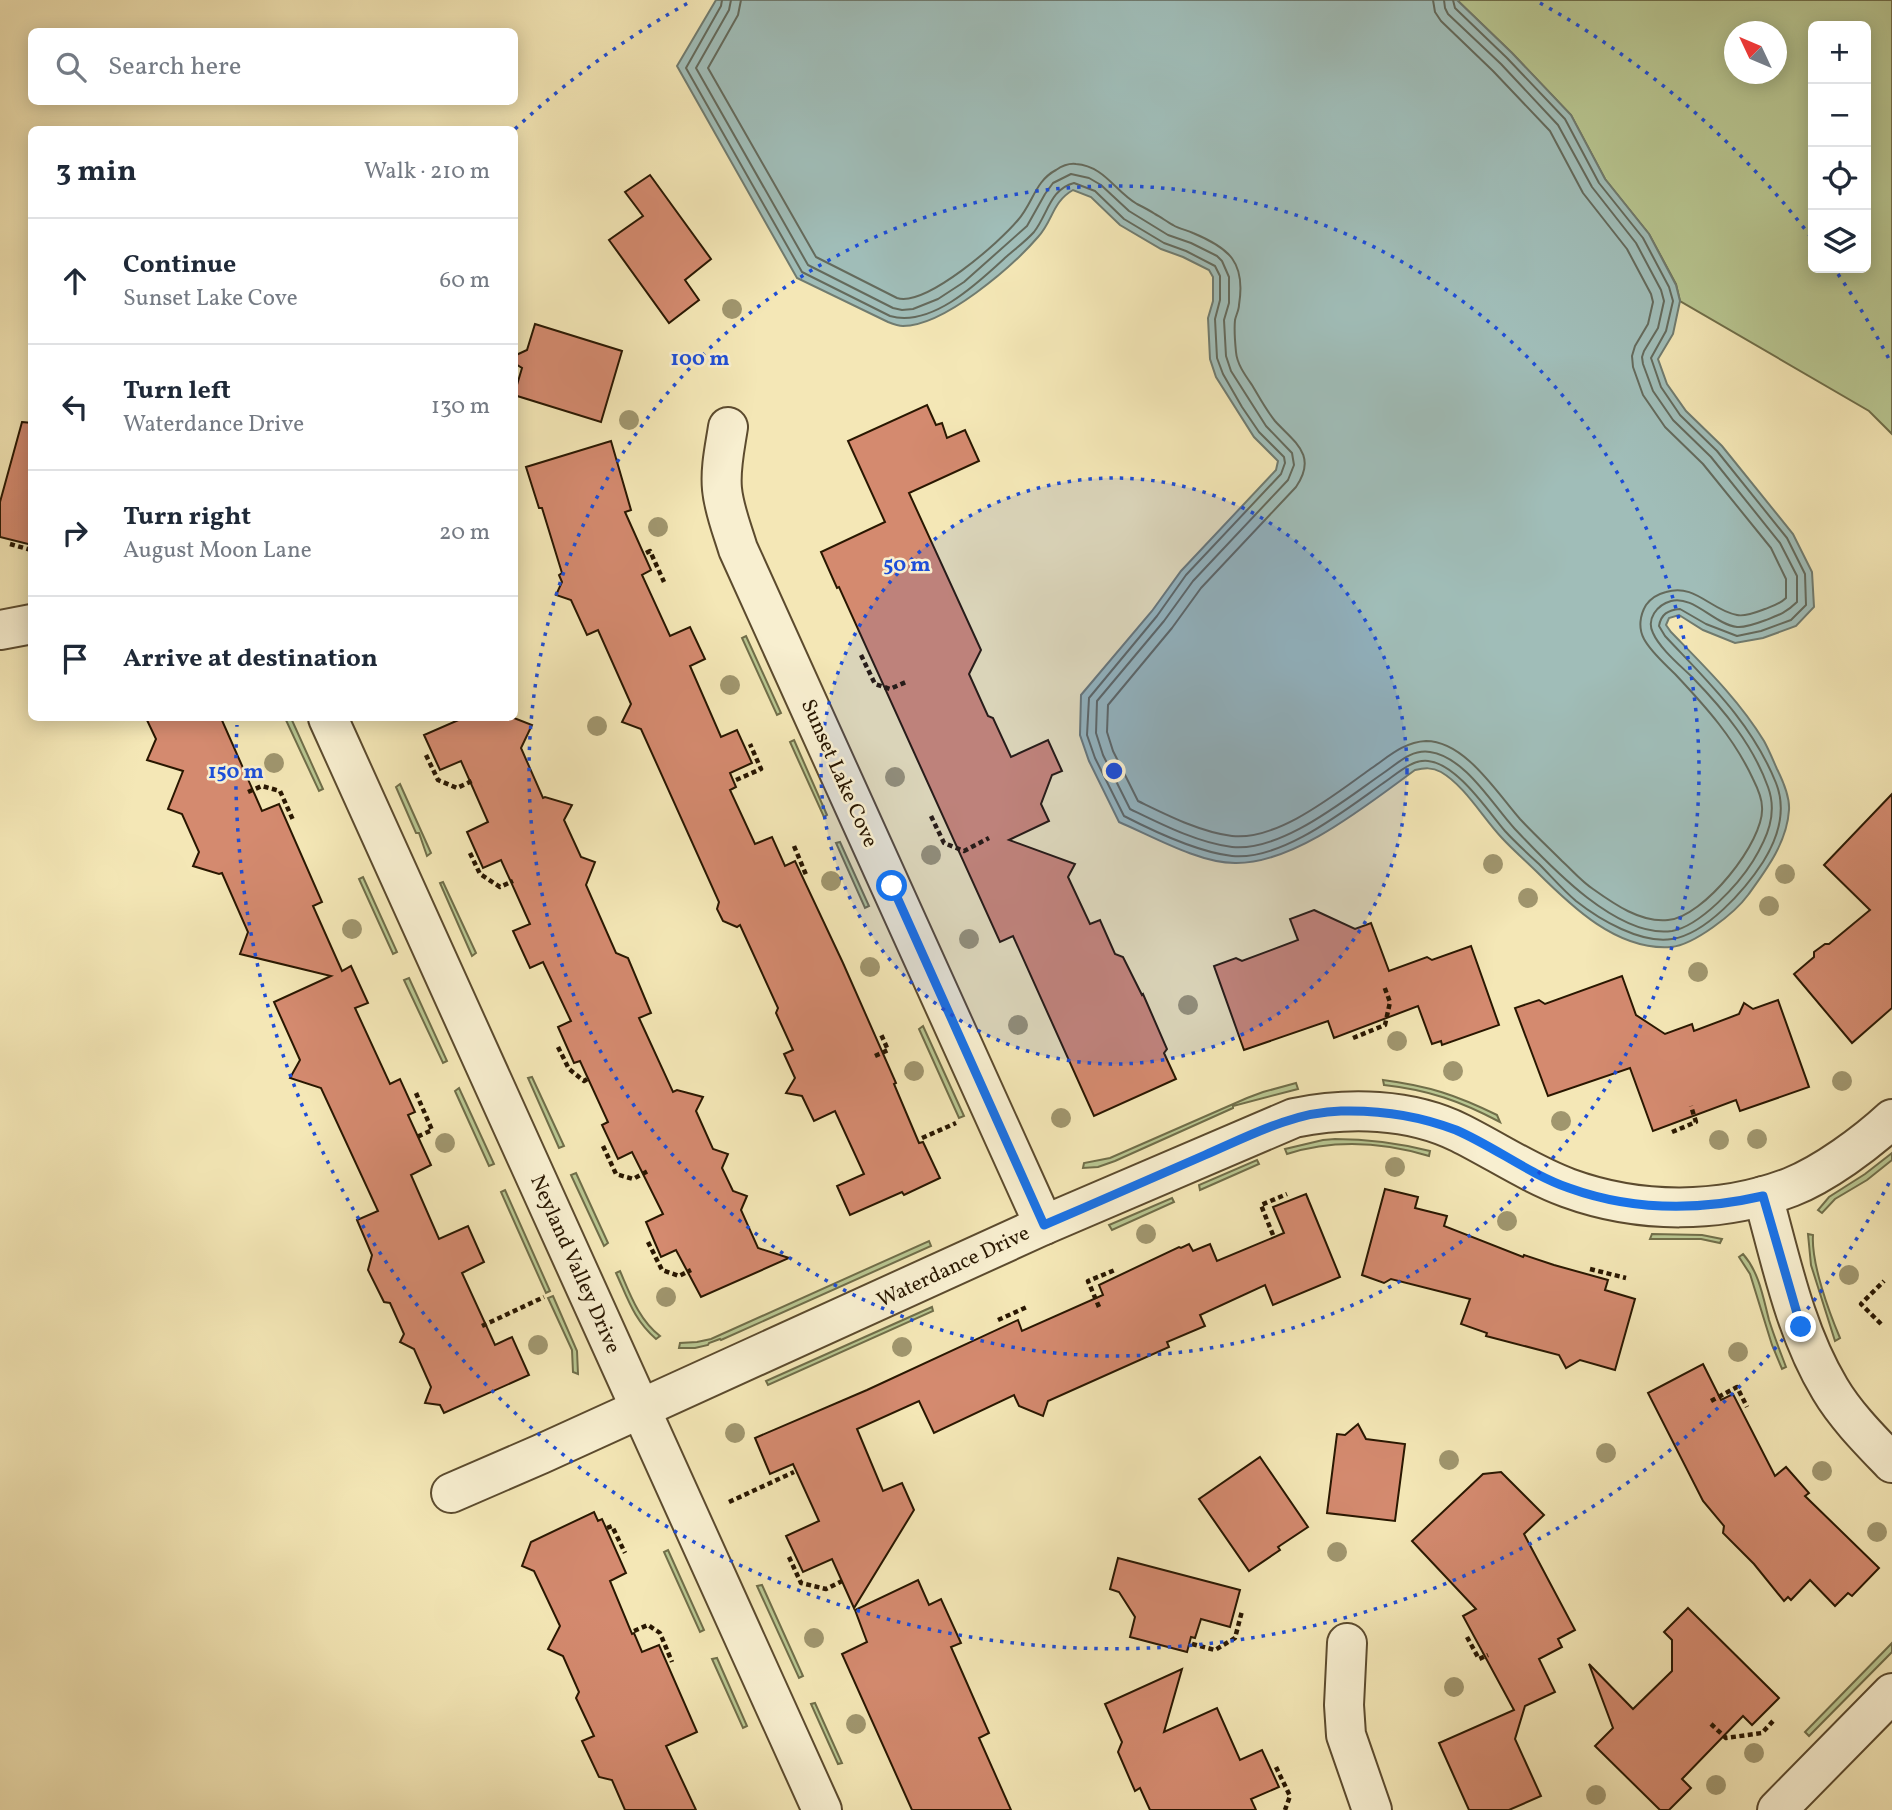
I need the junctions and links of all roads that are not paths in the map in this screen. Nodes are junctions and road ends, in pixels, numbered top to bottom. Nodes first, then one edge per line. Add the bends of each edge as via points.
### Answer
1 (728, 427) dead end
2 (28, 625) edge
3 (0, 630) edge
4 (329, 721) edge
5 (1892, 1119) edge
6 (1763, 1196) junction
7 (1044, 1225) junction
8 (641, 1408) junction
9 (1892, 1463) edge
10 (451, 1493) dead end
11 (1348, 1643) dead end
12 (1892, 1693) edge
13 (822, 1810) edge
14 (1372, 1810) edge
15 (1777, 1810) edge

1 - 7 street, Sunset Lake Cove via 722,488 738,549
2 - 3 street
4 - 8 street, Neyland Valley Drive
5 - 6 street, Waterdance Drive via 1822,1170
6 - 7 street, Waterdance Drive via 1690,1207 1626,1203 1568,1188 1434,1123 1370,1111 1340,1111 1294,1118
6 - 9 street via 1801,1327 1818,1368 1840,1404
7 - 8 street, Waterdance Drive
8 - 10 street, Waterdance Drive
8 - 13 street, Neyland Valley Drive
11 - 14 street via 1346,1735
12 - 15 street

